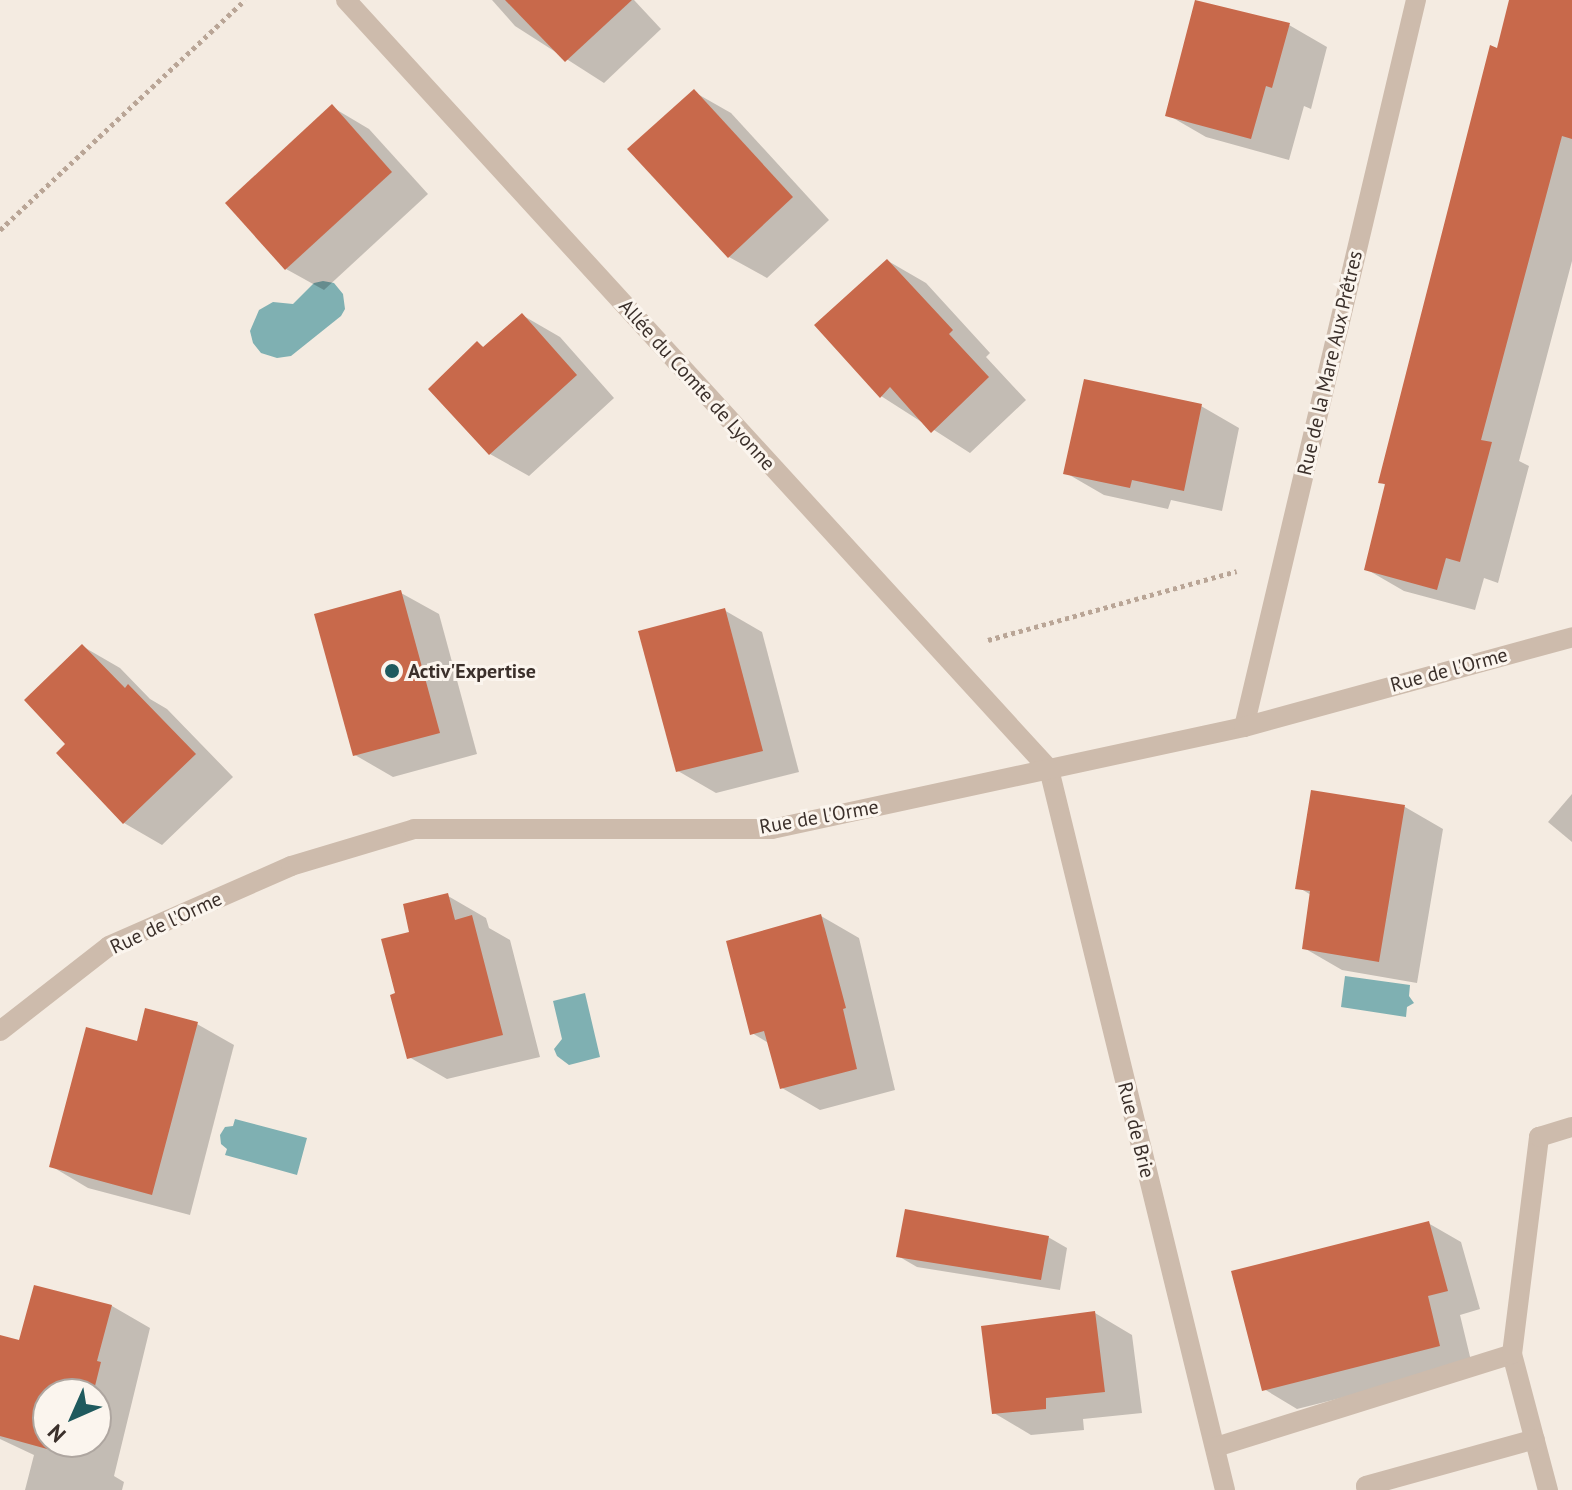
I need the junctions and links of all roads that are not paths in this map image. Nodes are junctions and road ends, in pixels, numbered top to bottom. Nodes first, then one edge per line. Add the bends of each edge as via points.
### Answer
1 (346, 0) edge
2 (1416, 0) edge
3 (1572, 637) edge
4 (1244, 727) junction
5 (1049, 769) junction
6 (0, 1031) edge
7 (1572, 1127) edge
8 (1512, 1354) junction
9 (1535, 1439) junction
10 (1216, 1447) junction
11 (1225, 1490) edge
12 (1367, 1490) edge
13 (1548, 1490) edge

1 - 5 street, Allée du Comte de Lyonne
2 - 4 street, Rue de la Mare Aux Prêtres
3 - 4 street, Rue de l'Orme
4 - 5 street, Rue de l'Orme
5 - 6 street, Rue de l'Orme via 772,829 414,829 291,866 109,946
5 - 10 street, Rue de Brie
7 - 8 street via 1539,1137
8 - 9 street
8 - 10 street
9 - 12 street via 1366,1486
9 - 13 street
10 - 11 street, Rue de Brie

